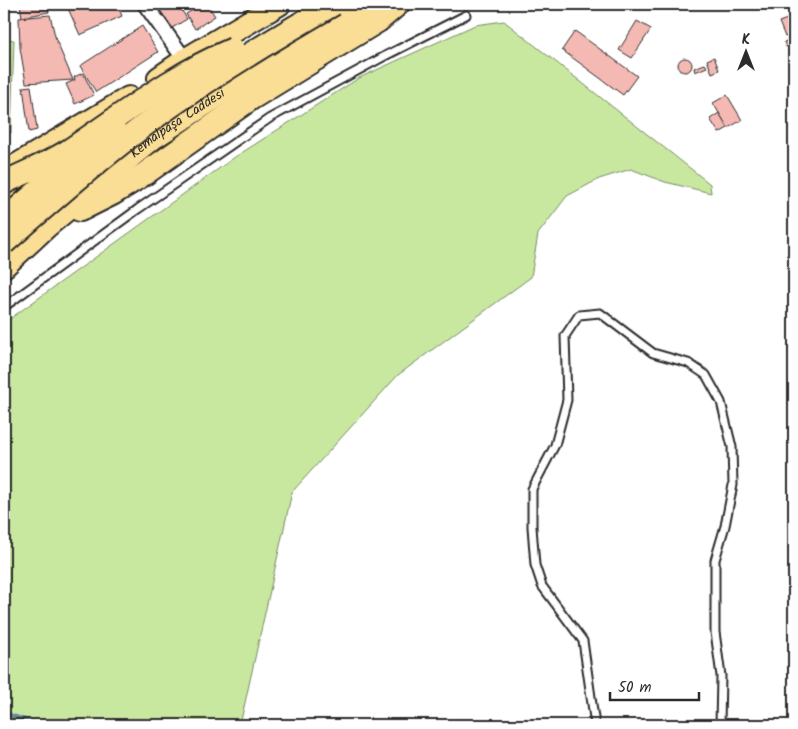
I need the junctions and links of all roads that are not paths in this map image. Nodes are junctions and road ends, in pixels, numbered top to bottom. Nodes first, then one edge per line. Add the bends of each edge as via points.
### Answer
1 (145, 4) edge
2 (279, 4) edge
3 (308, 4) edge
4 (334, 4) edge
5 (368, 4) edge
6 (398, 4) edge
7 (466, 15) dead end
8 (205, 48) junction
9 (233, 50) junction
10 (186, 60) junction
11 (228, 89) junction
12 (142, 90) junction
13 (4, 173) edge
14 (4, 183) edge
15 (4, 204) edge
16 (4, 220) edge
17 (48, 226) junction
18 (4, 243) edge
19 (4, 266) edge
20 (4, 307) edge
21 (595, 725) edge
22 (720, 725) edge

1 - 10 street
2 - 8 main road
3 - 9 main road
4 - 18 main road, bridge via 272,39 168,109 78,178
5 - 11 main road, Kemalpaşa Caddesi
6 - 17 main road via 378,20 252,98 177,153 114,193
7 - 20 lane via 270,118
8 - 10 main road
8 - 11 main road via 220,48 232,56 237,70
9 - 14 main road, bridge via 185,72 67,151
9 - 16 main road, bridge via 75,159
10 - 12 main road
11 - 17 main road, Kemalpaşa Caddesi via 153,138
12 - 13 main road
12 - 15 main road
17 - 19 main road, Kemalpaşa Caddesi
21 - 22 lane via 583,641 542,586 535,565 532,489 555,445 567,400 565,336 579,315 600,313 653,353 688,363 706,375 722,402 732,447 732,485 715,560

